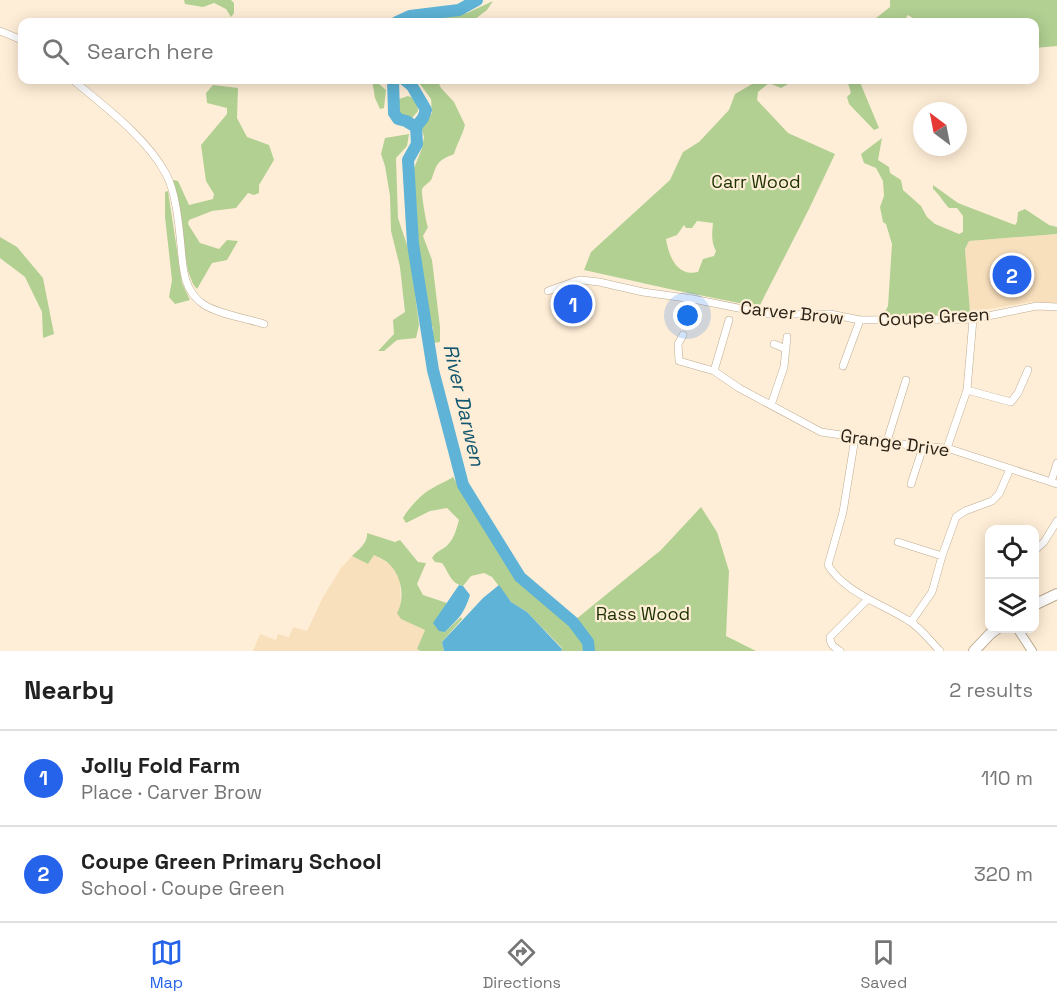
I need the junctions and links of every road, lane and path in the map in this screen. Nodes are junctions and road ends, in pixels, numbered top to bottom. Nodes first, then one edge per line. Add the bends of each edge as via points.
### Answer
1 (0, 31) edge
2 (18, 38) edge
3 (78, 84) edge
4 (548, 291) dead end
5 (1057, 307) edge
6 (973, 319) junction
7 (729, 320) dead end
8 (860, 320) junction
9 (264, 324) dead end
10 (683, 335) dead end
11 (787, 337) dead end
12 (774, 344) dead end
13 (786, 349) junction
14 (843, 366) dead end
15 (1028, 370) dead end
16 (714, 372) junction
17 (906, 380) dead end
18 (967, 390) junction
19 (771, 405) junction
20 (855, 438) junction
21 (887, 441) junction
22 (923, 447) junction
23 (947, 448) junction
24 (1057, 463) edge
25 (1010, 469) junction
26 (1054, 483) edge
27 (911, 484) dead end
28 (1057, 521) edge
29 (898, 542) dead end
30 (1039, 547) edge
31 (942, 556) junction
32 (1057, 594) edge
33 (868, 599) junction
34 (1039, 603) edge
35 (911, 622) junction
36 (993, 633) edge
37 (1020, 633) edge
38 (840, 651) edge
39 (940, 651) edge
40 (974, 651) edge
41 (1032, 651) edge

1 - 2 street
3 - 9 street via 137,136 167,176 177,217 183,276 193,296 210,308
4 - 8 street, Carver Brow via 582,280 768,314 830,314
5 - 6 street, Coupe Green via 1037,306
6 - 8 street, Coupe Green
6 - 18 street
7 - 16 street
8 - 14 street, Coupe Green
10 - 16 street, Grange Drive via 678,344 679,361
11 - 13 street
12 - 13 street
13 - 19 street
15 - 18 street via 1011,402
16 - 19 street, Grange Drive
17 - 21 street
18 - 23 street
19 - 20 street, Grange Drive via 821,432
20 - 21 street, Grange Drive
20 - 33 street via 843,512 828,565 834,575
21 - 22 street, Grange Drive
22 - 23 street, Grange Drive
22 - 27 street
23 - 25 street, Grange Drive
24 - 26 street
25 - 26 street, Grange Drive
25 - 31 street via 992,501 956,516
28 - 30 street
29 - 31 street
31 - 35 street via 932,592
32 - 34 main road
33 - 35 street
33 - 38 street via 830,637 833,647
35 - 39 street
36 - 40 main road
37 - 41 street

